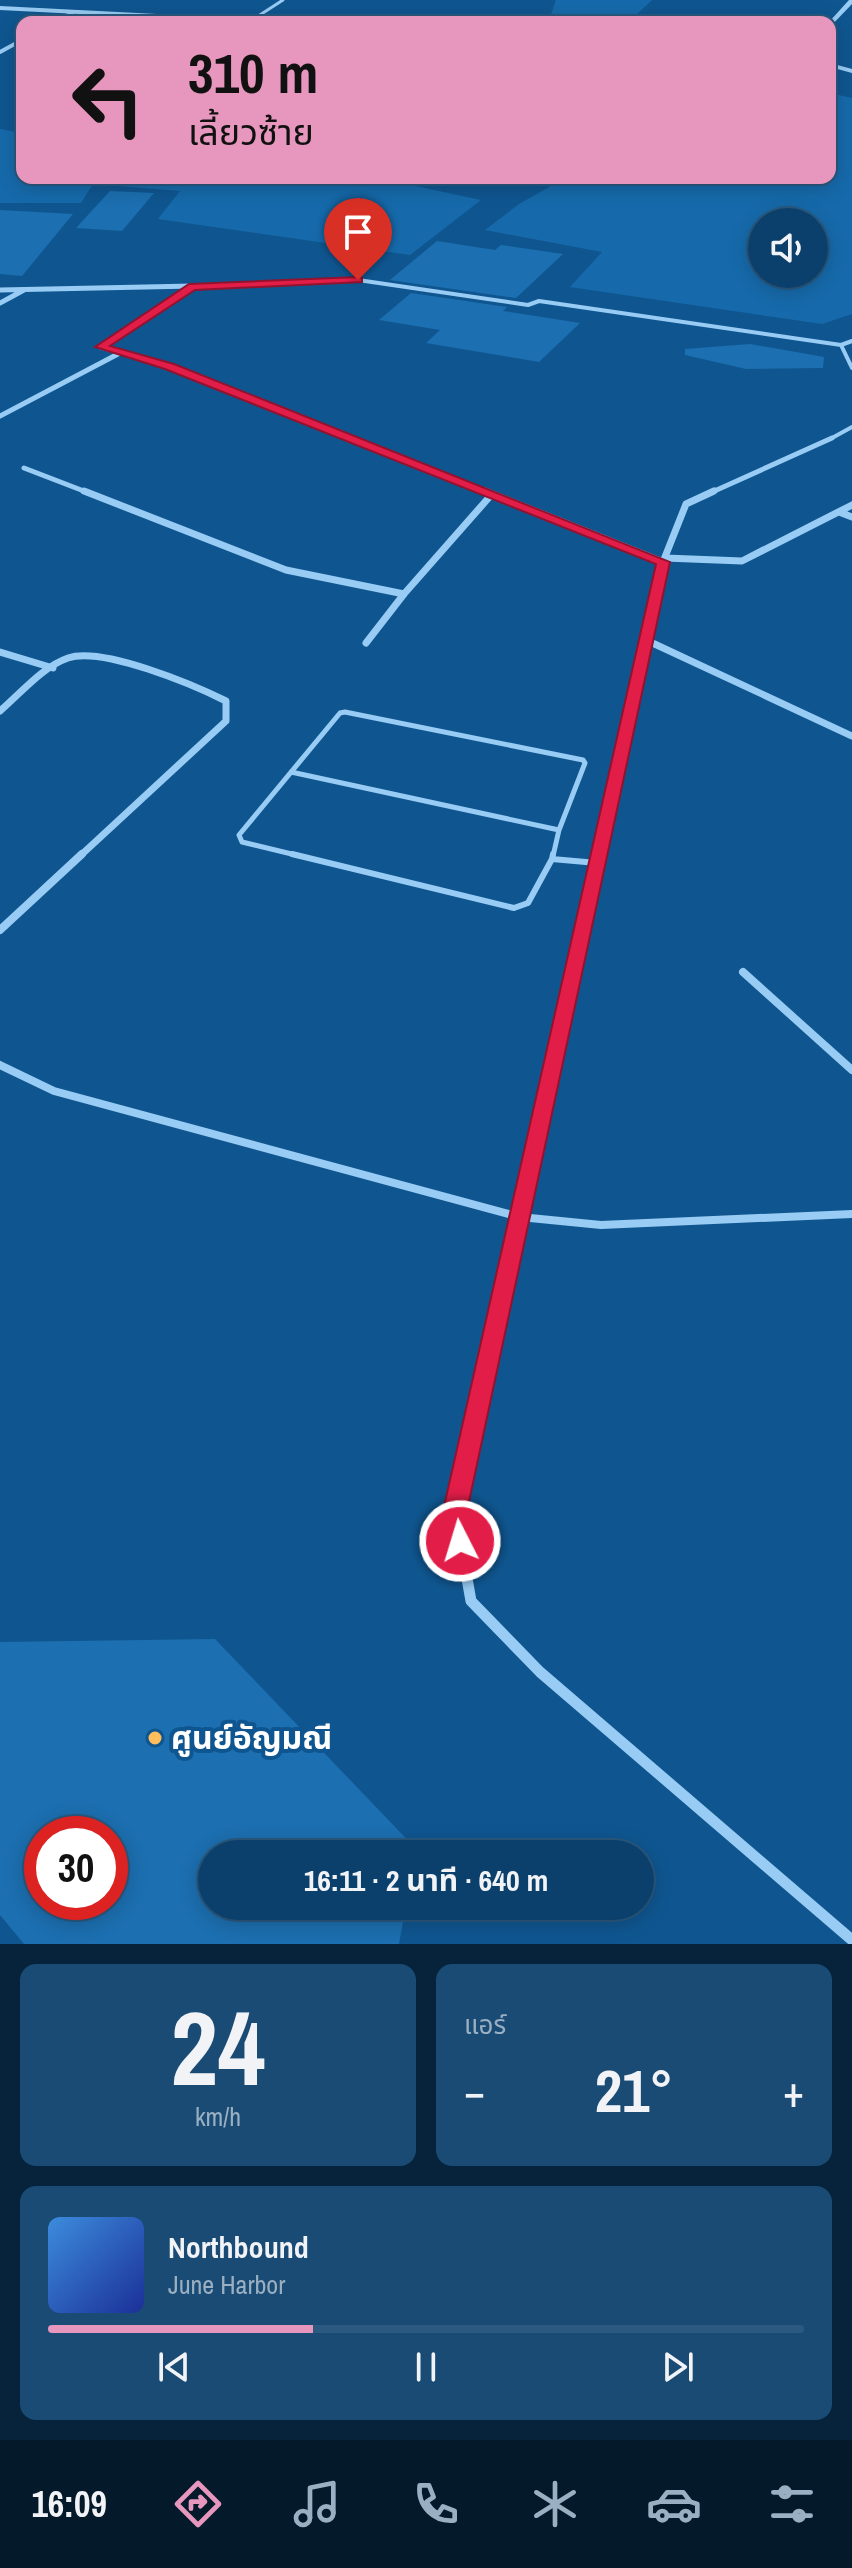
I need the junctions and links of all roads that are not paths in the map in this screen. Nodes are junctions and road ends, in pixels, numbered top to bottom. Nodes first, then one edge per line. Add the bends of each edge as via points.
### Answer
1 (283, 0) edge
2 (852, 0) edge
3 (0, 8) edge
4 (72, 13) junction
5 (66, 16) edge
6 (149, 16) edge
7 (258, 16) edge
8 (836, 18) edge
9 (193, 286) junction
10 (25, 289) junction
11 (0, 290) edge
12 (0, 303) edge
13 (852, 341) edge
14 (841, 345) junction
15 (118, 354) junction
16 (852, 368) edge
17 (0, 416) edge
18 (852, 427) edge
19 (832, 438) joint
20 (24, 468) dead end
21 (492, 494) junction
22 (852, 505) edge
23 (839, 512) junction
24 (852, 517) edge
25 (664, 560) junction
26 (404, 594) junction
27 (646, 640) junction
28 (366, 643) dead end
29 (0, 652) edge
30 (53, 668) junction
31 (0, 711) edge
32 (852, 736) edge
33 (291, 772) junction
34 (559, 830) junction
35 (552, 859) junction
36 (597, 863) junction
37 (0, 930) edge
38 (743, 972) dead end
39 (0, 1065) edge
40 (852, 1070) edge
41 (852, 1214) edge
42 (520, 1217) junction
43 (852, 1940) edge

1 - 7 lane
2 - 8 street
3 - 4 street
4 - 5 street
4 - 6 street
9 - 10 street
9 - 14 lane via 358,280
9 - 15 street via 101,347
10 - 11 street
10 - 12 street
13 - 14 lane
14 - 16 lane
15 - 17 street
15 - 21 street via 170,366
18 - 19 lane
19 - 25 street via 686,504
20 - 26 street via 286,570
21 - 25 street
21 - 26 street
22 - 23 street
23 - 24 street
23 - 25 street via 742,561
25 - 27 street
26 - 28 street
27 - 32 street
27 - 36 street
29 - 30 street
30 - 31 street
30 - 37 street via 71,656 95,655 201,687 226,701 226,721
33 - 34 lane
33 - 34 lane via 342,712 570,755 585,763
33 - 35 lane via 239,835 242,842 514,908 528,903
34 - 35 lane
35 - 36 lane
36 - 42 street
38 - 40 street
39 - 42 street via 54,1091
41 - 42 street via 601,1225
42 - 43 street via 455,1511 471,1601 540,1672

